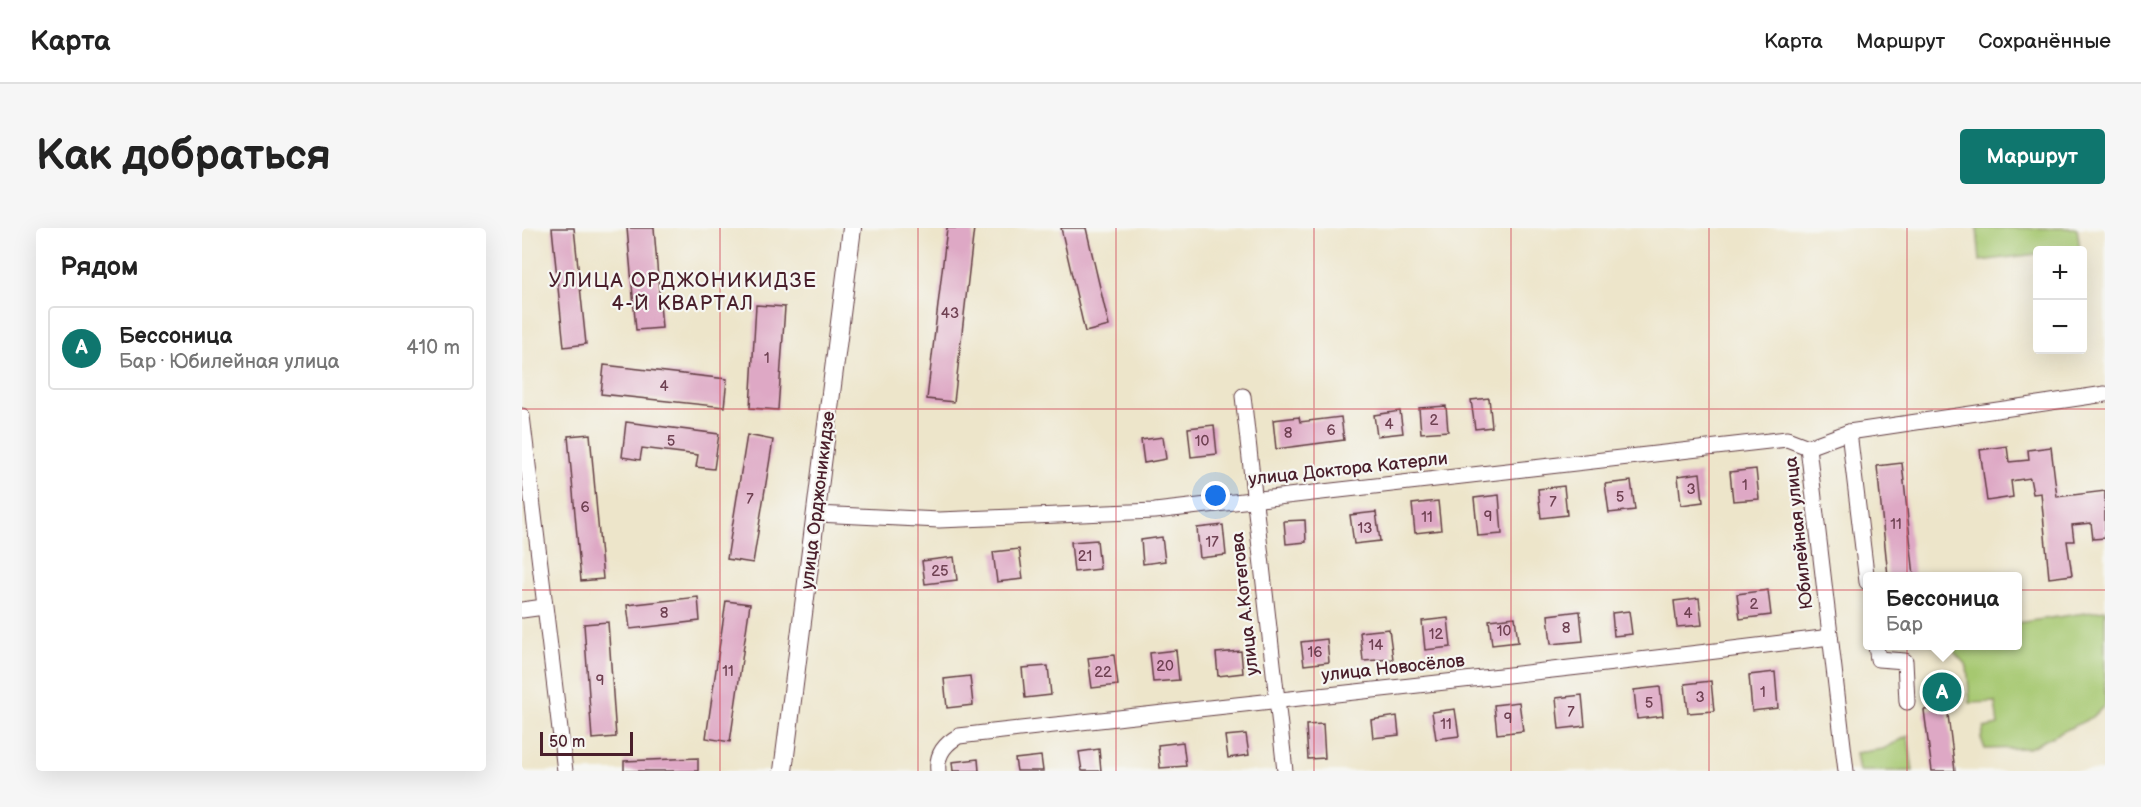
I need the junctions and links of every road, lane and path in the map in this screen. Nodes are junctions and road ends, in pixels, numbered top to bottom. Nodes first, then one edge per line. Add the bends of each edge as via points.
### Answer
1 (852, 228) edge
2 (2105, 394) edge
3 (1243, 396) dead end
4 (522, 416) edge
5 (1849, 432) junction
6 (1808, 447) junction
7 (1253, 499) junction
8 (817, 514) junction
9 (1866, 572) edge
10 (544, 608) junction
11 (522, 610) edge
12 (1830, 637) junction
13 (1877, 650) edge
14 (1275, 699) junction
15 (1907, 702) dead end
16 (565, 771) edge
17 (783, 771) edge
18 (938, 771) edge
19 (1285, 771) edge
20 (1846, 771) edge

1 - 8 main road, улица Орджоникидзе
2 - 5 street, Юбилейная улица
3 - 7 street, улица А.Котегова
4 - 10 street
5 - 6 street, Юбилейная улица
5 - 9 street
6 - 7 street, улица Доктора Катерли via 1787,439
6 - 12 street, Юбилейная улица
7 - 8 street, улица Доктора Катерли via 1155,511 939,520
7 - 14 street, улица А.Котегова
8 - 17 main road, улица Орджоникидзе
10 - 11 street
10 - 16 street
12 - 14 street, улица Новосёлов via 1576,669
12 - 20 street, Юбилейная улица
13 - 15 street via 1878,659 1905,661
14 - 18 street, улица Новосёлов via 959,736 947,743
14 - 19 street, улица А.Котегова

